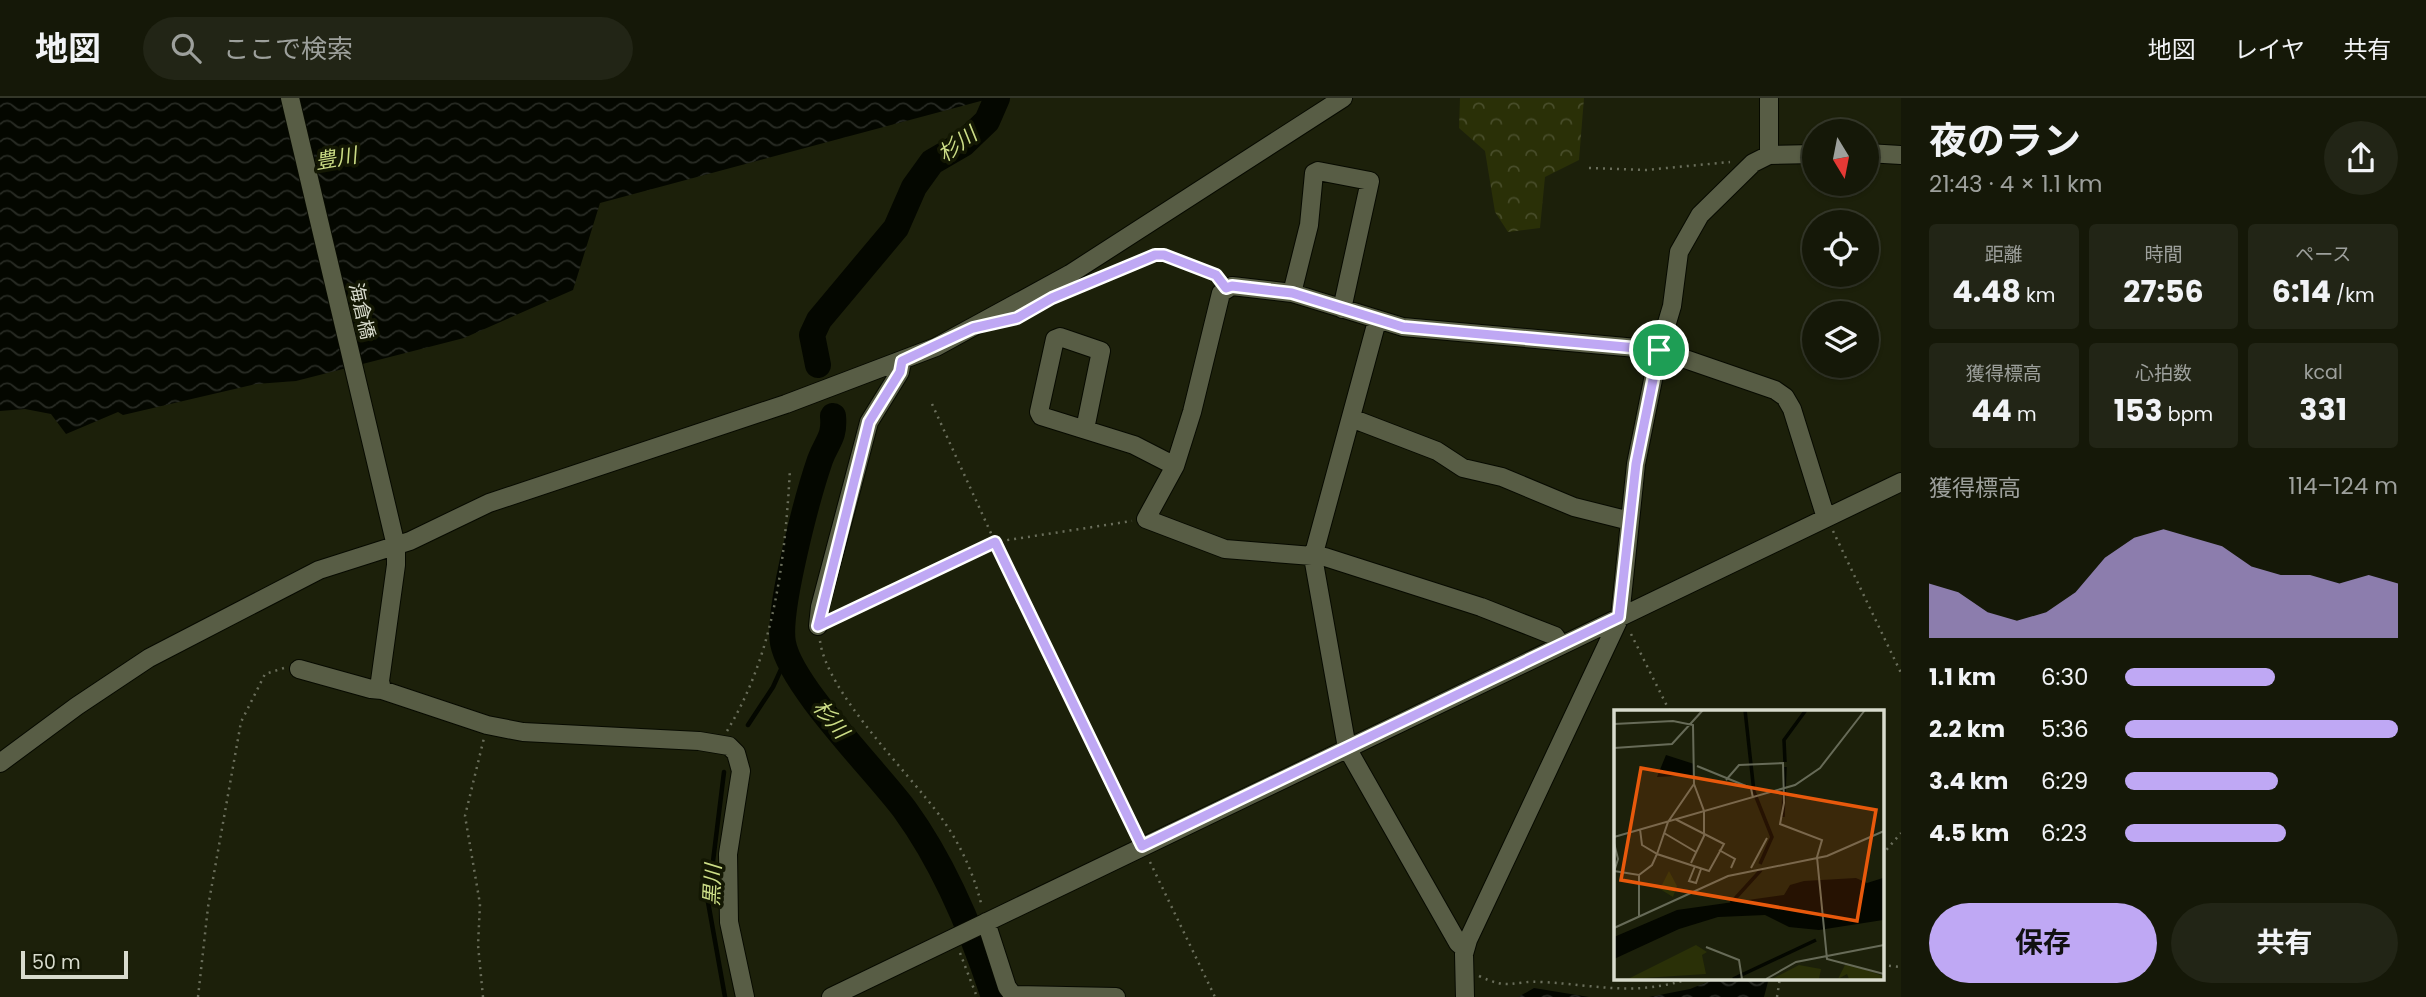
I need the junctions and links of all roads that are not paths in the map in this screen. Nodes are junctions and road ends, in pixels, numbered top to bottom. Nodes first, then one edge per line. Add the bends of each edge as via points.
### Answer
1 (290, 98) edge
2 (1343, 98) edge
3 (1769, 98) edge
4 (1880, 154) edge
5 (1802, 155) edge
6 (1901, 155) edge
7 (1761, 159) junction
8 (1292, 293) junction
9 (1342, 309) junction
10 (1377, 321) junction
11 (1659, 350) junction
12 (902, 361) junction
13 (1351, 418) junction
14 (1085, 429) junction
15 (1175, 466) junction
16 (1901, 482) edge
17 (1826, 518) junction
18 (1630, 521) junction
19 (394, 540) junction
20 (1313, 557) junction
21 (1619, 617) junction
22 (818, 626) road end
23 (1561, 645) junction
24 (299, 669) road end
25 (382, 690) junction
26 (1346, 748) junction
27 (0, 763) edge
28 (983, 923) junction
29 (1464, 948) junction
30 (745, 997) edge
31 (831, 997) edge
32 (1116, 997) edge
33 (1465, 997) edge

1 - 19 street, 海倉橋
2 - 12 street via 1070,274
3 - 7 street
4 - 6 street
5 - 7 street
7 - 11 street via 1700,215 1685,237
8 - 9 street
8 - 9 street via 1309,225 1314,173 1370,181
8 - 15 street via 1232,286 1221,293
9 - 10 street
10 - 11 street
10 - 13 street
11 - 17 street via 1785,397
11 - 18 street via 1636,464
12 - 19 street
12 - 22 street via 869,422
13 - 18 street via 1437,451 1463,468 1502,477 1574,507
13 - 20 street
14 - 14 street via 1039,412 1055,339 1060,337 1101,351
14 - 15 street via 1134,445
15 - 20 street via 1146,519 1225,549
16 - 17 street
17 - 21 street
18 - 21 street
19 - 25 street, 海倉橋 via 396,565
19 - 27 street via 319,570 149,658
20 - 23 street via 1481,607 1555,636
20 - 26 street
21 - 23 street
21 - 29 street
23 - 26 street
24 - 25 street
25 - 30 street via 487,725 523,732 720,743 736,753 741,771 732,817 727,894 730,932
26 - 28 street
26 - 29 street
28 - 31 street
28 - 32 street via 1013,995
29 - 33 street

